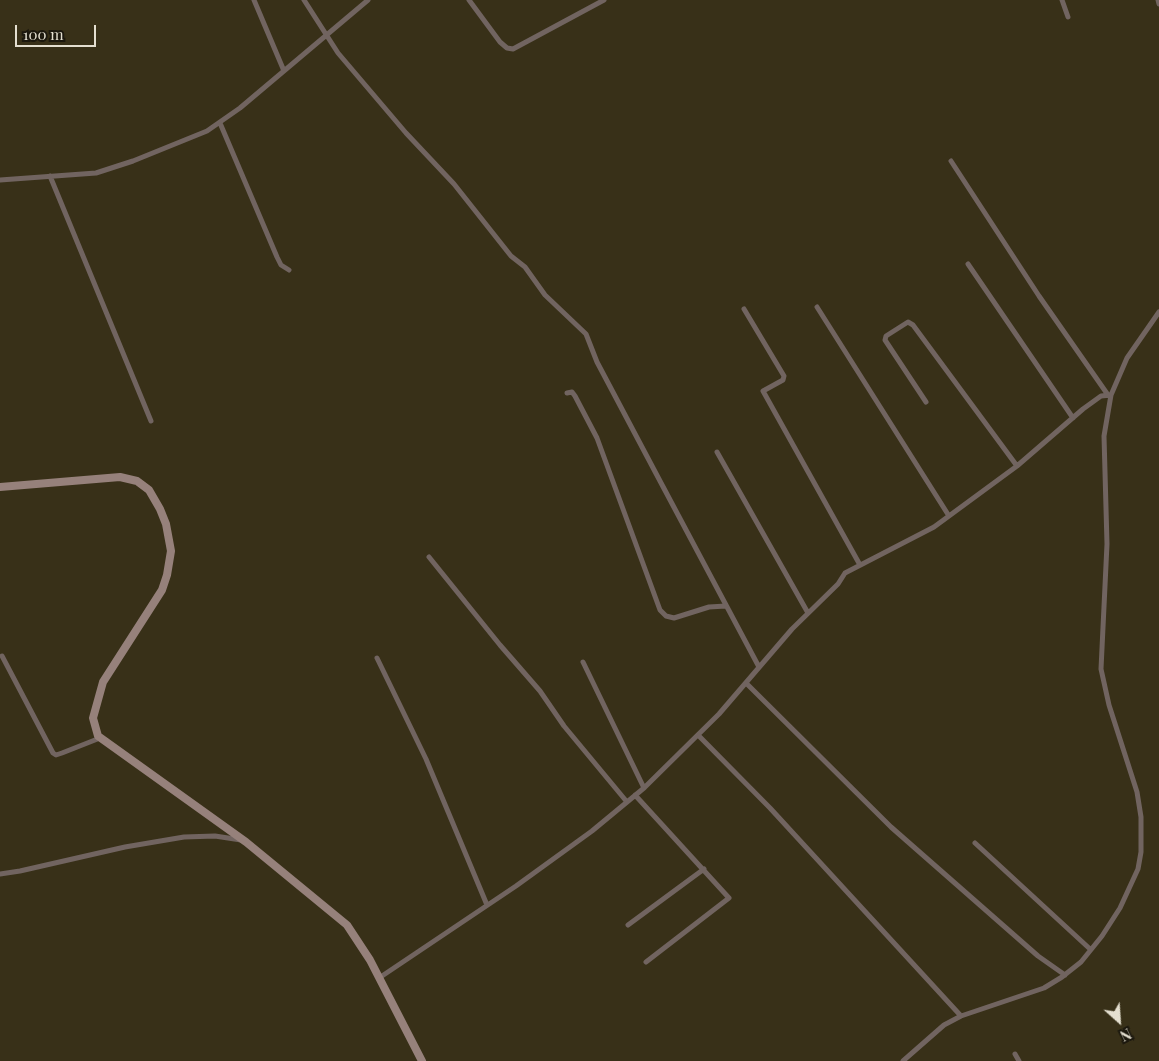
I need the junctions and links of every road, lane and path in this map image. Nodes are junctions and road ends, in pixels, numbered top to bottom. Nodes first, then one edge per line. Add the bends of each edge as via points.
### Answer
1 (254, 0) edge
2 (304, 0) edge
3 (368, 0) edge
4 (469, 0) edge
5 (604, 0) edge
6 (1062, 0) edge
7 (1158, 0) edge
8 (1159, 4) edge
9 (1068, 17) dead end
10 (328, 34) junction
11 (284, 71) junction
12 (220, 123) junction
13 (950, 161) dead end
14 (50, 176) junction
15 (0, 180) edge
16 (968, 264) dead end
17 (288, 270) dead end
18 (817, 307) dead end
19 (744, 309) dead end
20 (1159, 312) edge
21 (567, 393) dead end
22 (1110, 395) junction
23 (926, 402) dead end
24 (1073, 418) junction
25 (150, 421) dead end
26 (717, 452) dead end
27 (1017, 466) junction
28 (0, 487) edge
29 (949, 516) junction
30 (429, 557) dead end
31 (860, 565) junction
32 (726, 606) junction
33 (808, 613) junction
34 (2, 656) dead end
35 (377, 658) dead end
36 (583, 662) dead end
37 (759, 667) junction
38 (746, 683) junction
39 (698, 735) junction
40 (100, 738) junction
41 (644, 788) junction
42 (635, 795) junction
43 (627, 802) junction
44 (246, 842) junction
45 (975, 843) dead end
46 (704, 869) junction
47 (0, 874) edge
48 (487, 905) junction
49 (628, 925) dead end
50 (1090, 949) junction
51 (646, 962) dead end
52 (1065, 975) junction
53 (379, 978) junction
54 (961, 1016) junction
55 (1015, 1054) dead end
56 (422, 1061) edge
57 (903, 1061) edge
58 (1019, 1061) edge

1 - 11 street
2 - 10 street
3 - 10 street
4 - 5 street via 500,42 514,49
6 - 9 street
7 - 8 street
10 - 11 street
10 - 32 street via 338,53 454,184 510,256 525,267 545,295 586,334
11 - 12 street
12 - 14 street via 208,131 96,173
12 - 17 street via 277,257
13 - 22 street
14 - 15 street
14 - 25 street
16 - 24 street
18 - 29 street
19 - 31 street via 784,376 783,380 763,391
20 - 22 street via 1127,358
21 - 32 street via 572,392 575,396 597,438 660,610 674,618 709,606
22 - 24 street via 1097,398
22 - 50 street via 1104,436 1107,544 1101,669 1108,706 1137,792 1141,852 1138,868 1120,908
23 - 27 street via 885,340 886,336 908,322 912,323
24 - 27 street
26 - 33 street
27 - 29 street
28 - 40 street via 130,478 148,490 166,524 171,551 167,575 162,590 100,688 92,718
29 - 31 street via 934,528
30 - 43 street
31 - 33 street via 845,573
32 - 37 street
33 - 37 street
34 - 40 street via 53,753 56,755
35 - 48 street via 426,759
36 - 41 street
37 - 38 street
38 - 39 street
38 - 52 street via 890,827 1038,956
39 - 41 street
39 - 54 street via 770,808
40 - 44 street
41 - 42 street
42 - 43 street
42 - 46 street
43 - 48 street via 592,831
44 - 47 street via 215,836 189,836
44 - 53 street via 347,925
45 - 50 street
46 - 49 street
46 - 51 street via 729,898
48 - 53 street
50 - 52 street via 1081,962
52 - 54 street via 1044,988
53 - 56 street
54 - 57 street via 944,1025
55 - 58 street

